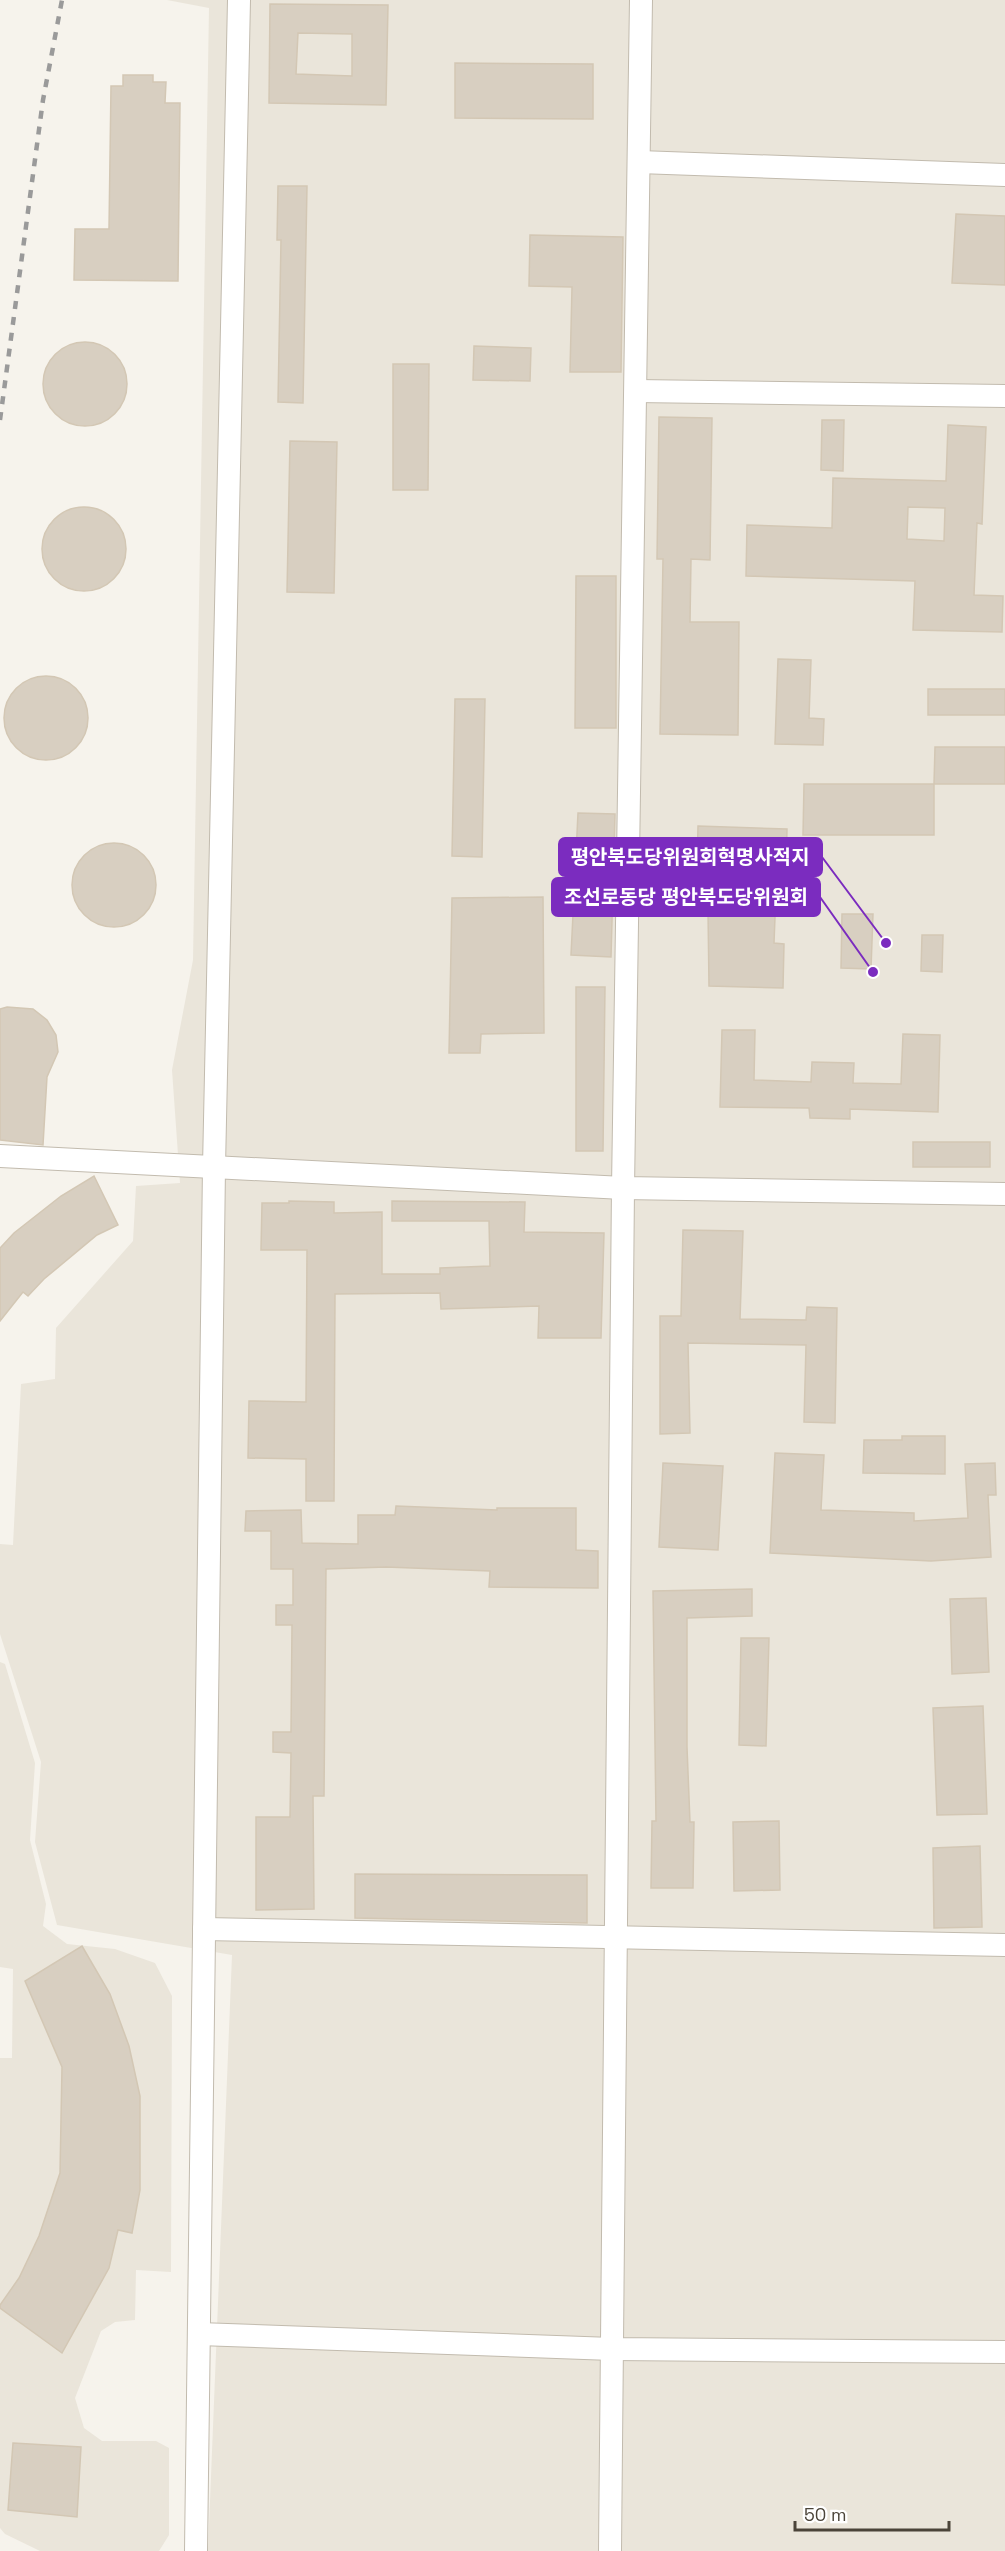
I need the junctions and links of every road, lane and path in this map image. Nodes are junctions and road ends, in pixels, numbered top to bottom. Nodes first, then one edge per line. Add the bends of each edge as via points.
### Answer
1 (239, 0) edge
2 (641, 0) edge
3 (639, 162) junction
4 (1005, 175) edge
5 (636, 391) junction
6 (1005, 396) edge
7 (0, 1156) edge
8 (214, 1167) junction
9 (623, 1188) junction
10 (1005, 1194) edge
11 (204, 1929) junction
12 (617, 1938) junction
13 (1005, 1945) edge
14 (199, 2334) junction
15 (612, 2349) junction
16 (1005, 2352) edge
17 (196, 2551) edge
18 (610, 2551) edge

1 - 8 street
2 - 3 street
3 - 4 street
3 - 5 street
5 - 6 street
5 - 9 street
7 - 8 street
8 - 9 street
8 - 11 street
9 - 10 street
9 - 12 street
11 - 12 street
11 - 14 street
12 - 13 street
12 - 15 street
14 - 15 street
14 - 17 street
15 - 16 street
15 - 18 street

